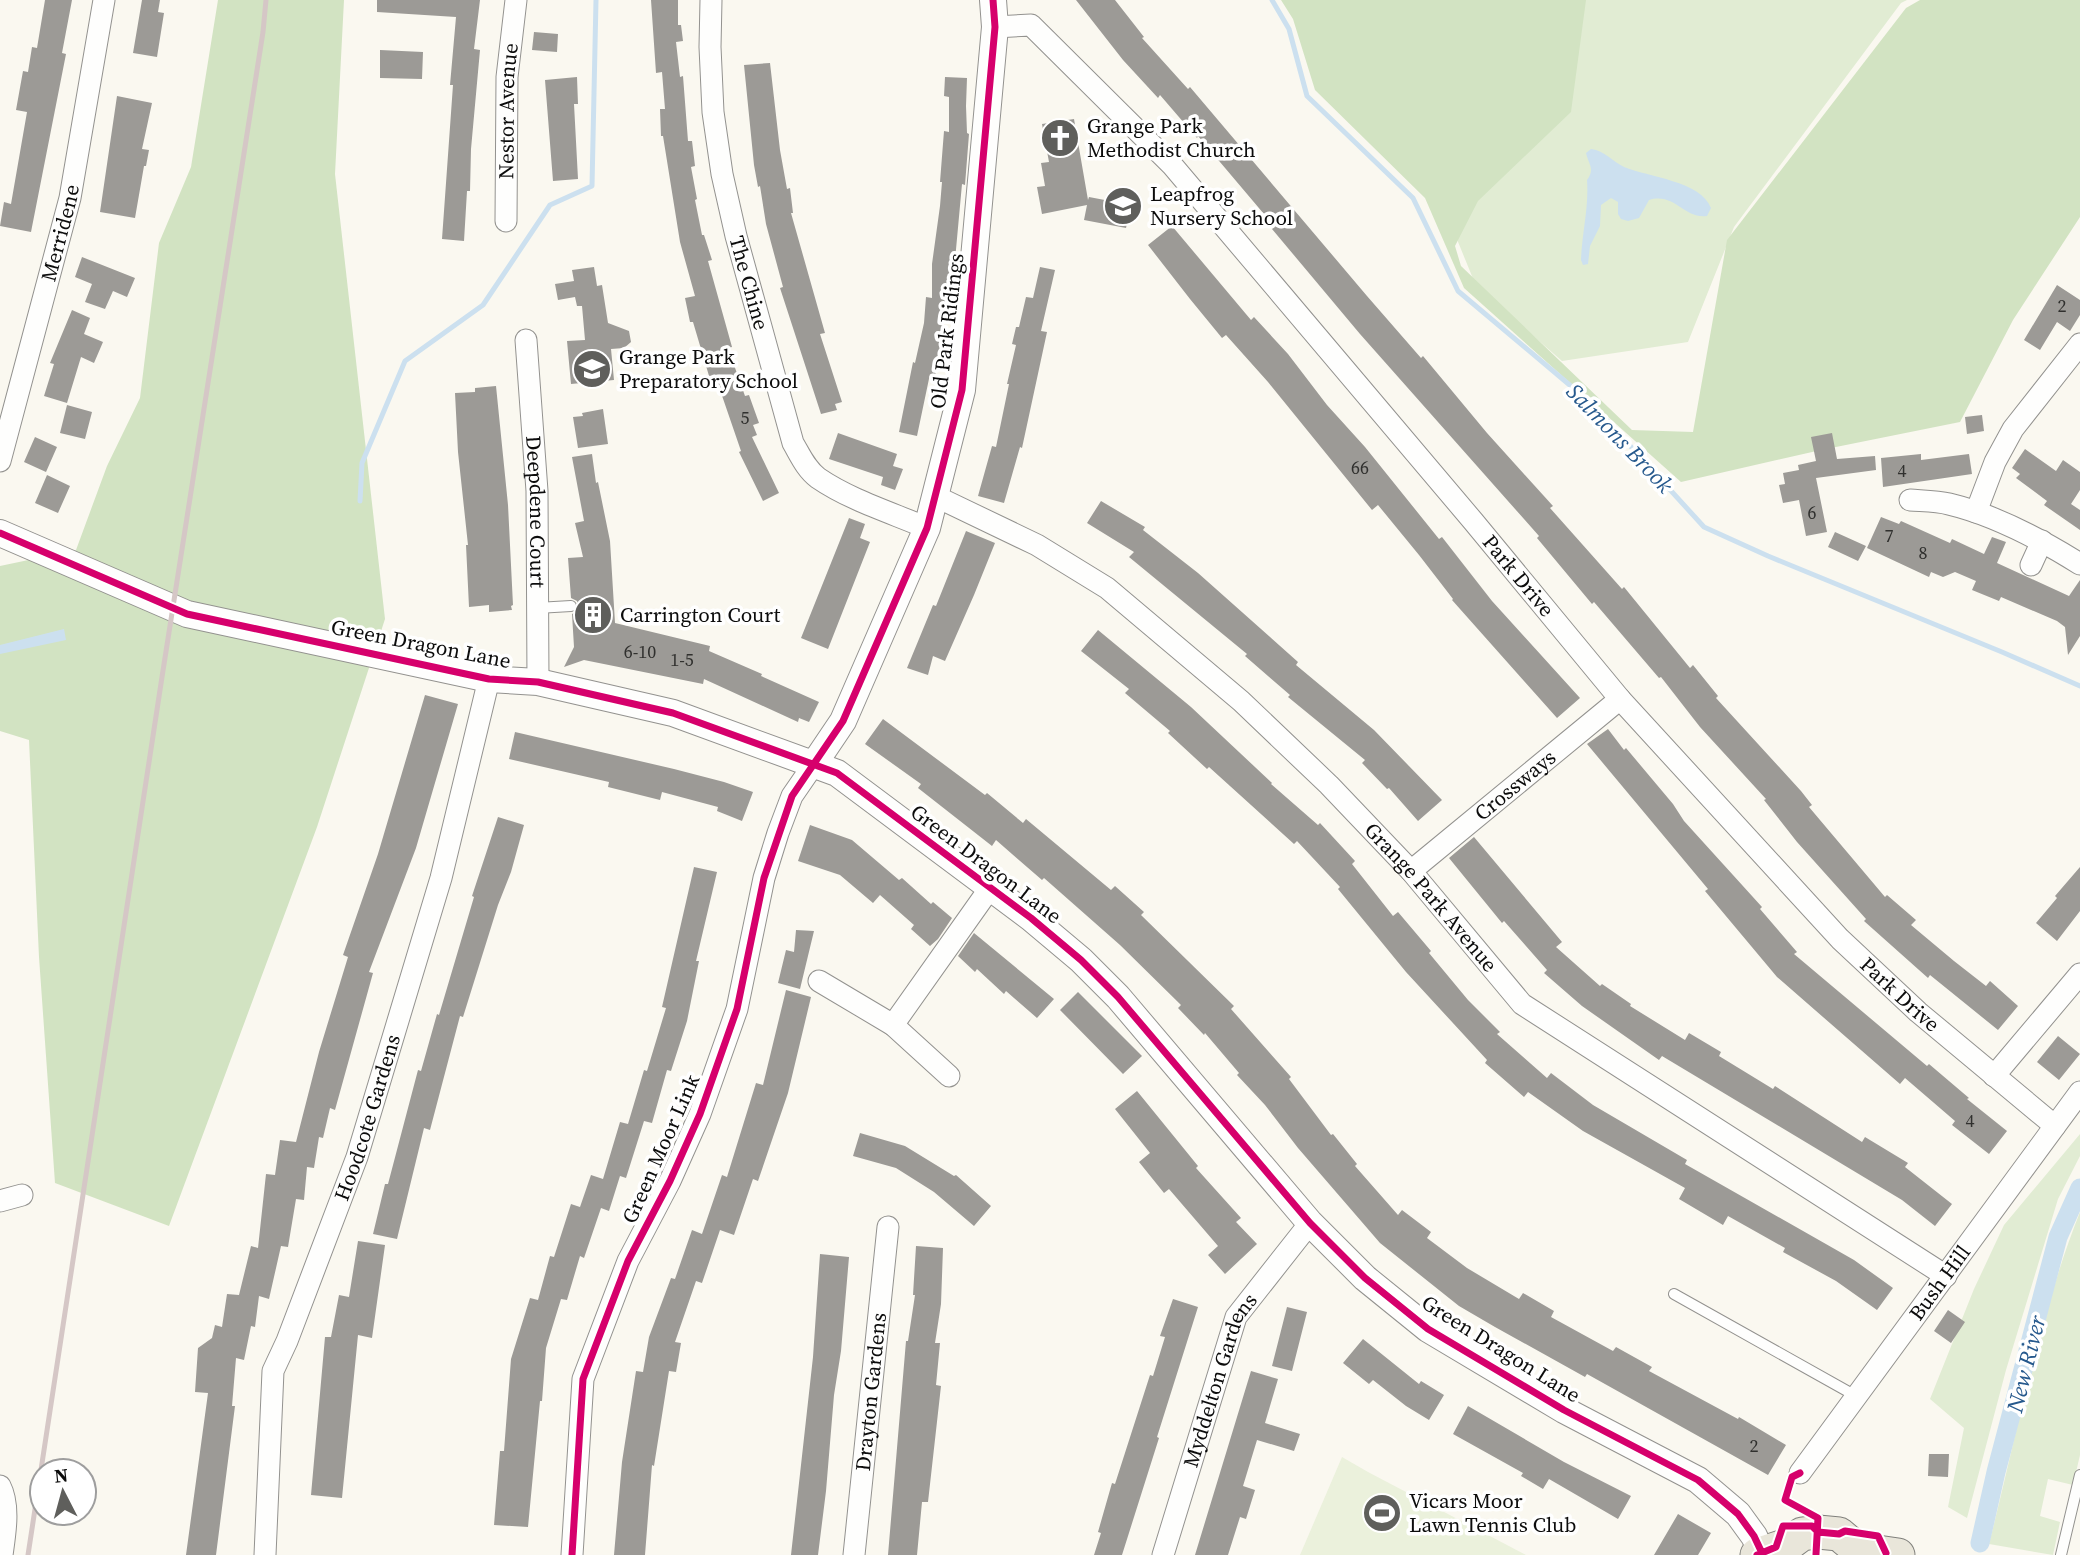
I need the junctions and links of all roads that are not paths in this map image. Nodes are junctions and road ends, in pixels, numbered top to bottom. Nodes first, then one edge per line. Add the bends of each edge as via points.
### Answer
1 (104, 0) edge
2 (516, 0) edge
3 (711, 0) edge
4 (994, 12) edge
5 (506, 220) dead end
6 (526, 340) dead end
7 (2080, 344) edge
8 (0, 460) edge
9 (935, 496) junction
10 (1910, 500) dead end
11 (1976, 512) junction
12 (927, 528) junction
13 (0, 533) edge
14 (2042, 541) junction
15 (2080, 564) edge
16 (2031, 565) dead end
17 (571, 606) dead end
18 (537, 608) junction
19 (489, 679) junction
20 (538, 682) junction
21 (1620, 699) junction
22 (814, 764) junction
23 (1410, 871) junction
24 (990, 888) junction
25 (2080, 974) edge
26 (819, 981) dead end
27 (893, 1025) junction
28 (949, 1076) dead end
29 (1994, 1076) junction
30 (2080, 1092) edge
31 (2055, 1126) junction
32 (22, 1195) dead end
33 (0, 1201) edge
34 (1310, 1223) junction
35 (888, 1227) dead end
36 (1946, 1276) junction
37 (1674, 1294) dead end
38 (1856, 1396) junction
39 (1800, 1473) dead end
40 (2080, 1475) edge
41 (0, 1486) edge
42 (1769, 1551) edge
43 (1869, 1553) edge
44 (2, 1555) edge
45 (265, 1555) edge
46 (572, 1555) edge
47 (854, 1555) edge
48 (1163, 1555) edge
49 (1823, 1555) edge
50 (2061, 1555) edge

1 - 8 street, Merridene via 70,198
2 - 5 street, Nestor Avenue via 507,77
3 - 12 street, The Chine via 713,112 722,174 793,443 817,477
4 - 9 street, Old Park Ridings via 962,390
4 - 21 street, Park Drive via 1031,25 1172,165
6 - 18 street, Deepdene Court via 537,491
7 - 11 street via 2013,429
9 - 12 street, Old Park Ridings
9 - 23 street, Grange Park Avenue via 1037,545 1107,588 1241,701
10 - 11 street
11 - 14 street
12 - 22 street, Old Park Ridings via 843,721
13 - 19 street, Green Dragon Lane via 187,614
14 - 15 street
14 - 16 street
17 - 18 lane
18 - 20 street, Deepdene Court
19 - 20 street, Green Dragon Lane
19 - 45 street, Hoodcote Gardens via 441,878 357,1157 273,1371
20 - 22 street, Green Dragon Lane via 673,713
21 - 23 street, Crossways
21 - 29 street, Park Drive via 1840,939
22 - 24 street, Green Dragon Lane via 837,773
22 - 46 street, Green Moor Link via 792,796 778,833 737,1009 700,1114 628,1261 583,1379
23 - 36 street, Grange Park Avenue via 1522,1004
24 - 27 street
24 - 34 street, Green Dragon Lane via 1081,960 1118,997
25 - 29 street
26 - 27 street
27 - 28 street
29 - 31 street, Park Drive
30 - 31 street, Bush Hill
31 - 36 street, Bush Hill
32 - 33 street
34 - 42 street, Green Dragon Lane via 1365,1279 1428,1328 1564,1410 1698,1480 1738,1514
34 - 48 street, Myddelton Gardens via 1236,1317
35 - 47 street, Drayton Gardens
36 - 38 street, Bush Hill
37 - 38 lane
38 - 39 street, Bush Hill
40 - 50 lane
41 - 44 street via 5,1525
42 - 43 main road via 1802,1534 1818,1532 1839,1534
42 - 49 main road

